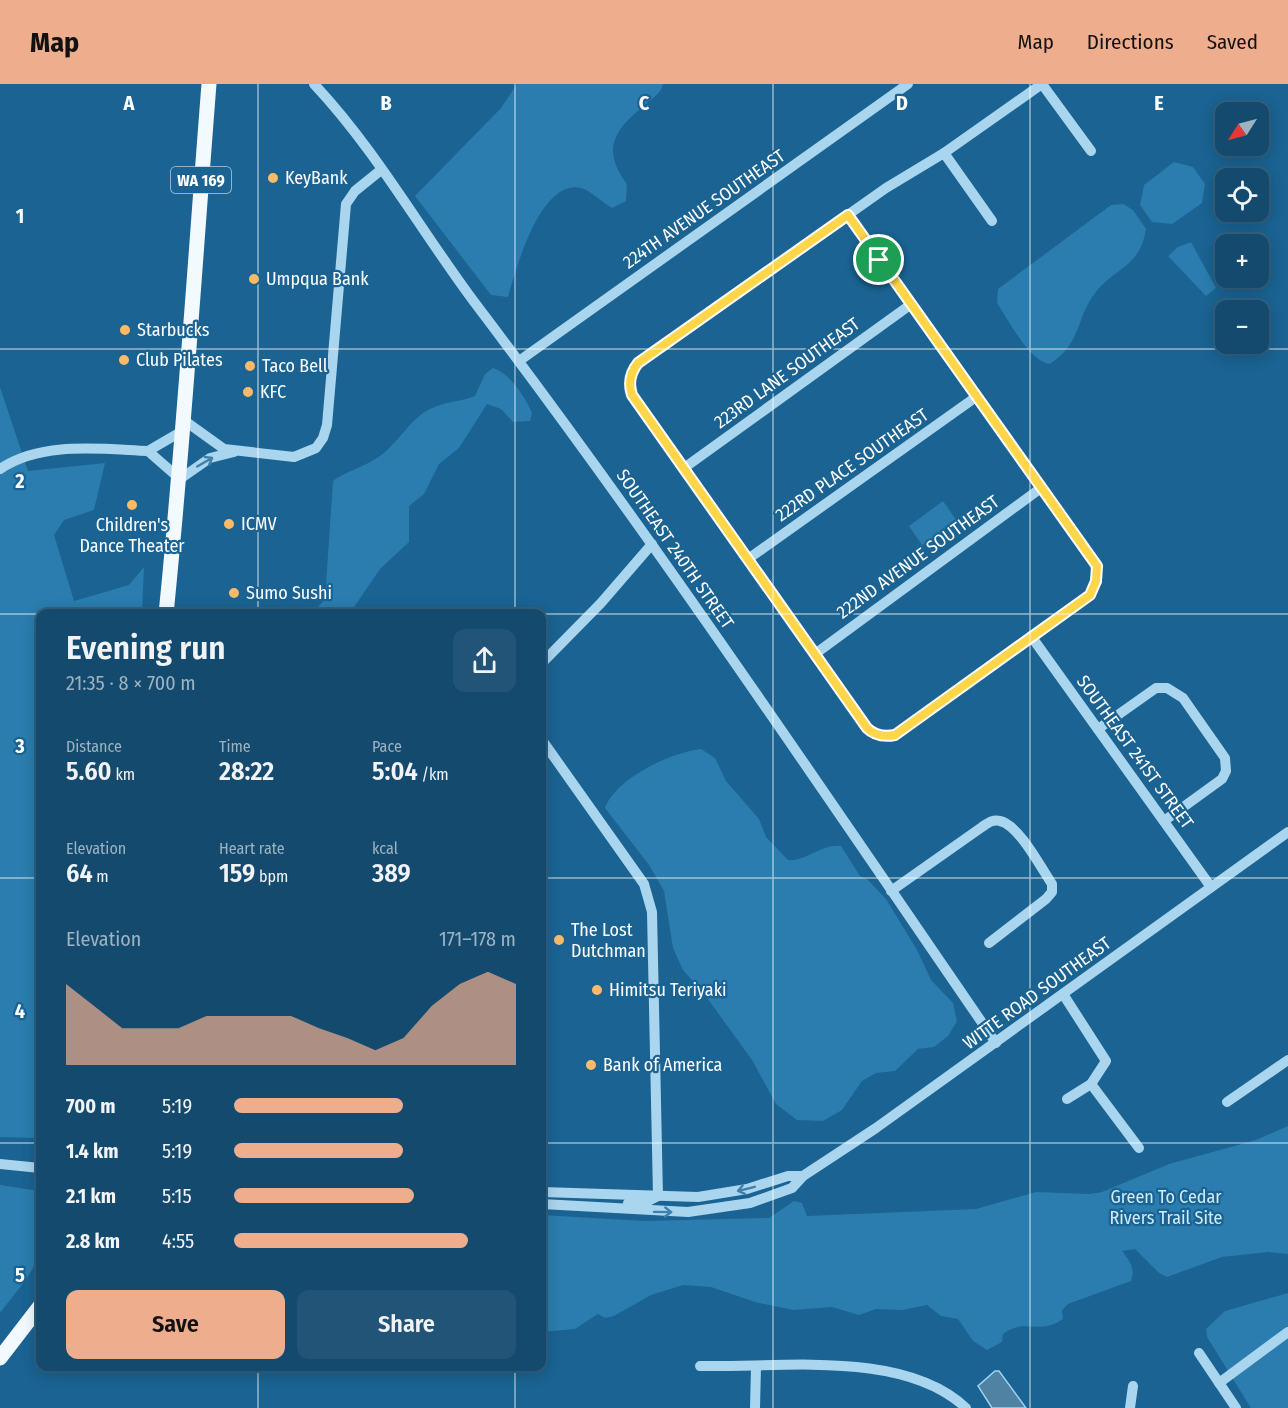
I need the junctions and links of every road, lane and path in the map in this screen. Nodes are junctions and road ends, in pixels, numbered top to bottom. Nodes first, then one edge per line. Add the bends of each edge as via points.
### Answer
1 (209, 84) edge
2 (314, 84) edge
3 (908, 84) edge
4 (1042, 84) edge
5 (1091, 151) dead end
6 (944, 153) junction
7 (381, 170) junction
8 (848, 215) junction
9 (992, 221) dead end
10 (910, 305) junction
11 (519, 361) junction
12 (976, 397) junction
13 (184, 426) junction
14 (147, 451) junction
15 (234, 452) junction
16 (684, 468) junction
17 (0, 469) edge
18 (180, 479) junction
19 (1041, 488) junction
20 (652, 544) junction
21 (748, 560) junction
22 (167, 609) edge
23 (1031, 636) junction
24 (815, 654) junction
25 (546, 659) edge
26 (1098, 729) junction
27 (546, 746) edge
28 (1164, 820) junction
29 (1288, 832) edge
30 (1211, 887) junction
31 (891, 891) junction
32 (989, 943) dead end
33 (1063, 994) junction
34 (996, 1043) junction
35 (1288, 1060) edge
36 (1091, 1084) junction
37 (1067, 1099) dead end
38 (1227, 1102) dead end
39 (1139, 1148) dead end
40 (0, 1164) edge
41 (36, 1168) edge
42 (803, 1176) junction
43 (546, 1192) edge
44 (658, 1196) junction
45 (546, 1204) edge
46 (583, 1207) junction
47 (36, 1311) edge
48 (1288, 1332) edge
49 (1199, 1353) dead end
50 (0, 1358) edge
51 (700, 1366) dead end
52 (756, 1367) junction
53 (1219, 1383) junction
54 (1133, 1386) dead end
55 (755, 1408) edge
56 (966, 1408) edge
57 (1130, 1408) edge
58 (1236, 1408) edge

1 - 13 main road, WA 169
2 - 7 street, SOUTHEAST 240TH STREET
3 - 11 street, 224TH AVENUE SOUTHEAST
4 - 5 street
4 - 6 street
6 - 8 street
6 - 9 street
7 - 11 street, SOUTHEAST 240TH STREET
7 - 15 street via 355,191 346,204 323,438 316,448 300,457
8 - 10 street
8 - 16 street via 638,363 630,378 632,395
10 - 12 street
10 - 16 street, 223RD LANE SOUTHEAST
11 - 20 street, SOUTHEAST 240TH STREET
12 - 19 street
12 - 21 street, 222RD PLACE SOUTHEAST
13 - 14 street
13 - 15 street
13 - 18 main road, WA 169
14 - 17 street via 56,450 14,459
14 - 18 street
18 -> 15 street via 210,458
16 - 21 street
18 - 22 main road, WA 169
19 - 23 street via 1097,566 1096,581 1090,595
19 - 24 street, 222ND AVENUE SOUTHEAST
20 - 25 street
20 - 31 street, SOUTHEAST 240TH STREET
21 - 24 street
23 - 24 street via 895,735 872,734
23 - 26 street, SOUTHEAST 241ST STREET
26 - 28 street, SOUTHEAST 241ST STREET
26 - 28 street via 1156,688 1167,688 1183,698 1225,758 1226,771 1221,779
27 - 44 street via 644,884 649,898 654,959
28 - 30 street, SOUTHEAST 241ST STREET
29 - 30 street, WITTE ROAD SOUTHEAST
30 - 33 street, WITTE ROAD SOUTHEAST
31 - 32 street via 982,826 1004,822 1015,829 1052,884 1052,892
31 - 34 street, SOUTHEAST 240TH STREET
33 - 34 street, WITTE ROAD SOUTHEAST
33 - 36 street via 1106,1061
34 - 42 street, WITTE ROAD SOUTHEAST
35 - 38 street
36 - 37 street
36 - 39 street
40 - 41 street
42 -> 44 street, WITTE ROAD SOUTHEAST via 788,1176 717,1194
46 -> 42 street, WITTE ROAD SOUTHEAST via 663,1212 720,1209 773,1196 792,1188
43 - 44 street, WITTE ROAD SOUTHEAST
44 - 46 street via 641,1203 594,1202
45 - 46 street, WITTE ROAD SOUTHEAST
47 - 50 main road
48 - 53 street
49 - 53 street
51 - 52 street
52 - 55 street
52 - 56 street via 852,1366 896,1373 926,1382
53 - 58 street
54 - 57 street

